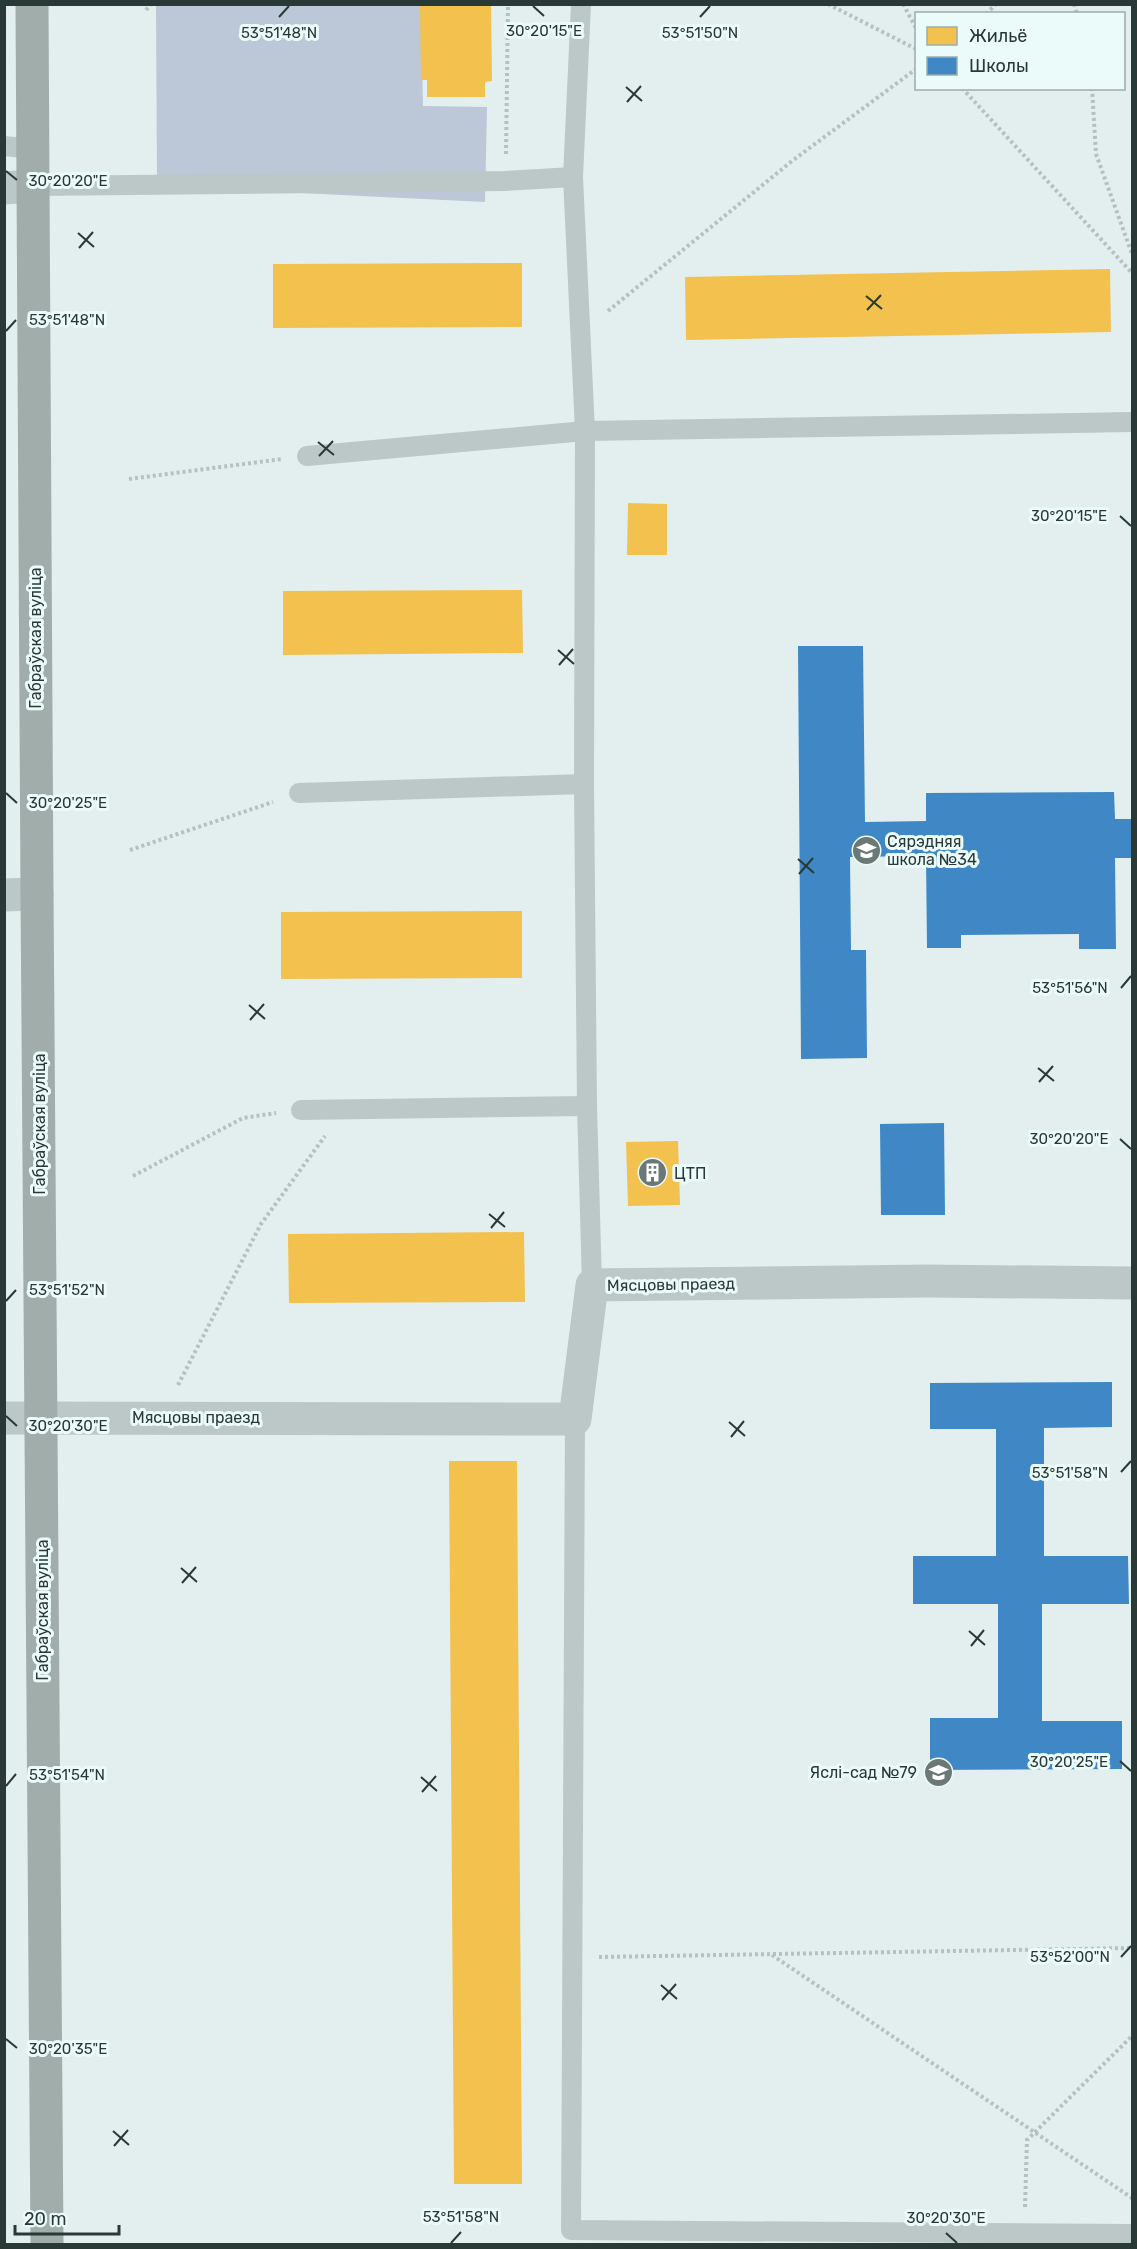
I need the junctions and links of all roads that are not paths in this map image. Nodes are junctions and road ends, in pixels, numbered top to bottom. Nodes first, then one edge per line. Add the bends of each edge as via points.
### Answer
1 (32, 4) edge
2 (581, 4) edge
3 (20, 148) edge
4 (573, 177) junction
5 (19, 187) edge
6 (1132, 422) edge
7 (585, 431) junction
8 (307, 456) road end
9 (584, 784) junction
10 (299, 793) road end
11 (37, 894) junction
12 (4, 895) edge
13 (587, 1106) junction
14 (301, 1110) road end
15 (1132, 1283) edge
16 (592, 1285) junction
17 (41, 1417) junction
18 (4, 1418) edge
19 (575, 1419) junction
20 (1132, 2235) edge
21 (47, 2244) edge

1 - 3 main road, Габраўская вуліца
2 - 4 lane
3 - 5 main road, Габраўская вуліца
4 - 5 lane
4 - 7 lane
5 - 11 main road, Габраўская вуліца
6 - 7 lane
7 - 8 lane
7 - 9 lane
9 - 10 lane
9 - 13 lane
11 - 12 street
11 - 17 main road, Габраўская вуліца
13 - 14 lane
13 - 16 lane
15 - 16 street, Мясцовы праезд
16 - 19 street, Мясцовы праезд
17 - 18 street, Мясцовы праезд
17 - 19 street, Мясцовы праезд
17 - 21 main road, Габраўская вуліца
19 - 20 lane via 571,2230

